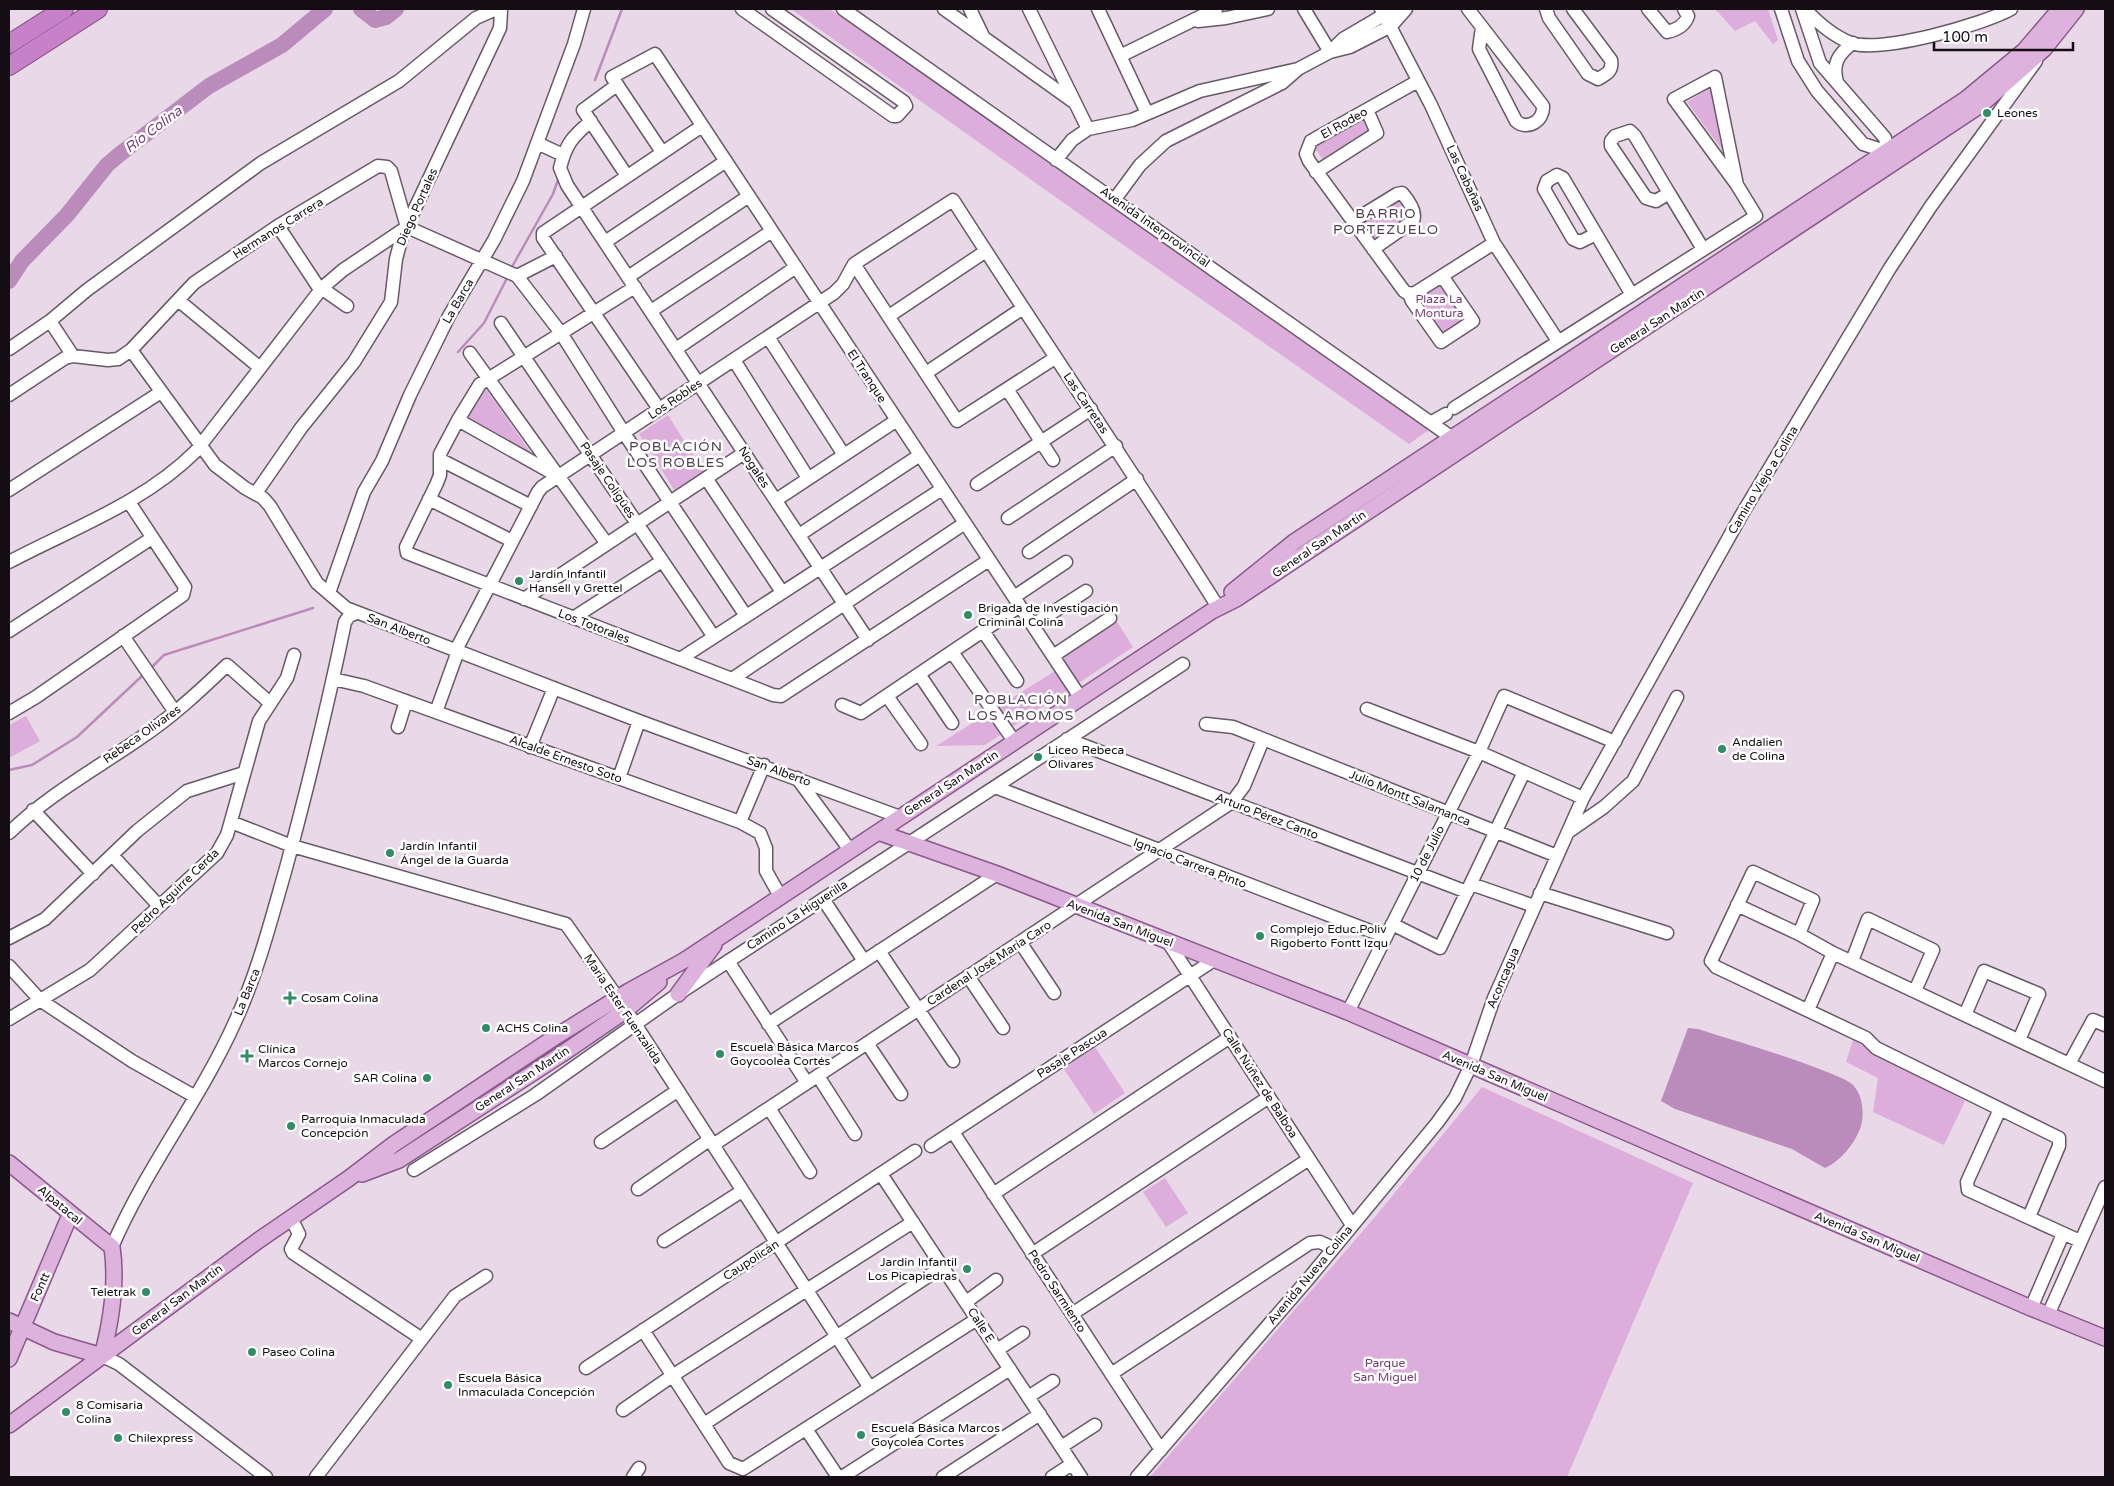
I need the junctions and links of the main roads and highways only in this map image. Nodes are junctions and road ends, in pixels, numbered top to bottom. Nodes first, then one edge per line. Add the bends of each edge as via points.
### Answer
1 (64, 9) edge
2 (98, 9) edge
3 (2060, 9) edge
4 (2076, 9) edge
5 (9, 44) edge
6 (9, 66) edge
7 (1892, 156) junction
8 (1218, 607) junction
9 (878, 832) junction
10 (722, 934) junction
11 (678, 994) road end
12 (9, 1163) edge
13 (70, 1215) junction
14 (112, 1247) joint
15 (16, 1325) edge
16 (2105, 1338) edge
17 (102, 1356) junction
18 (9, 1359) edge
19 (9, 1425) edge

1 - 5 highway
2 - 6 highway
3 - 7 main road, General San Martín via 2024,51
4 - 7 main road, General San Martín via 2019,79
7 - 8 main road, General San Martín via 1465,448 1236,599
7 - 8 main road, General San Martín via 1451,437 1294,542
8 - 9 main road, General San Martín
9 - 10 main road, General San Martín
9 - 16 main road, Avenida San Miguel via 997,874 1348,1012
10 - 11 main road
10 - 17 main road, General San Martín via 436,1127 399,1160 348,1179
12 - 13 main road, Alpatacal
13 - 14 main road, Alpatacal
13 - 15 main road, Fontt
14 - 17 main road, La Barca via 114,1266
15 - 17 main road via 54,1342
15 - 18 main road, Fontt
17 - 19 main road, General San Martín

